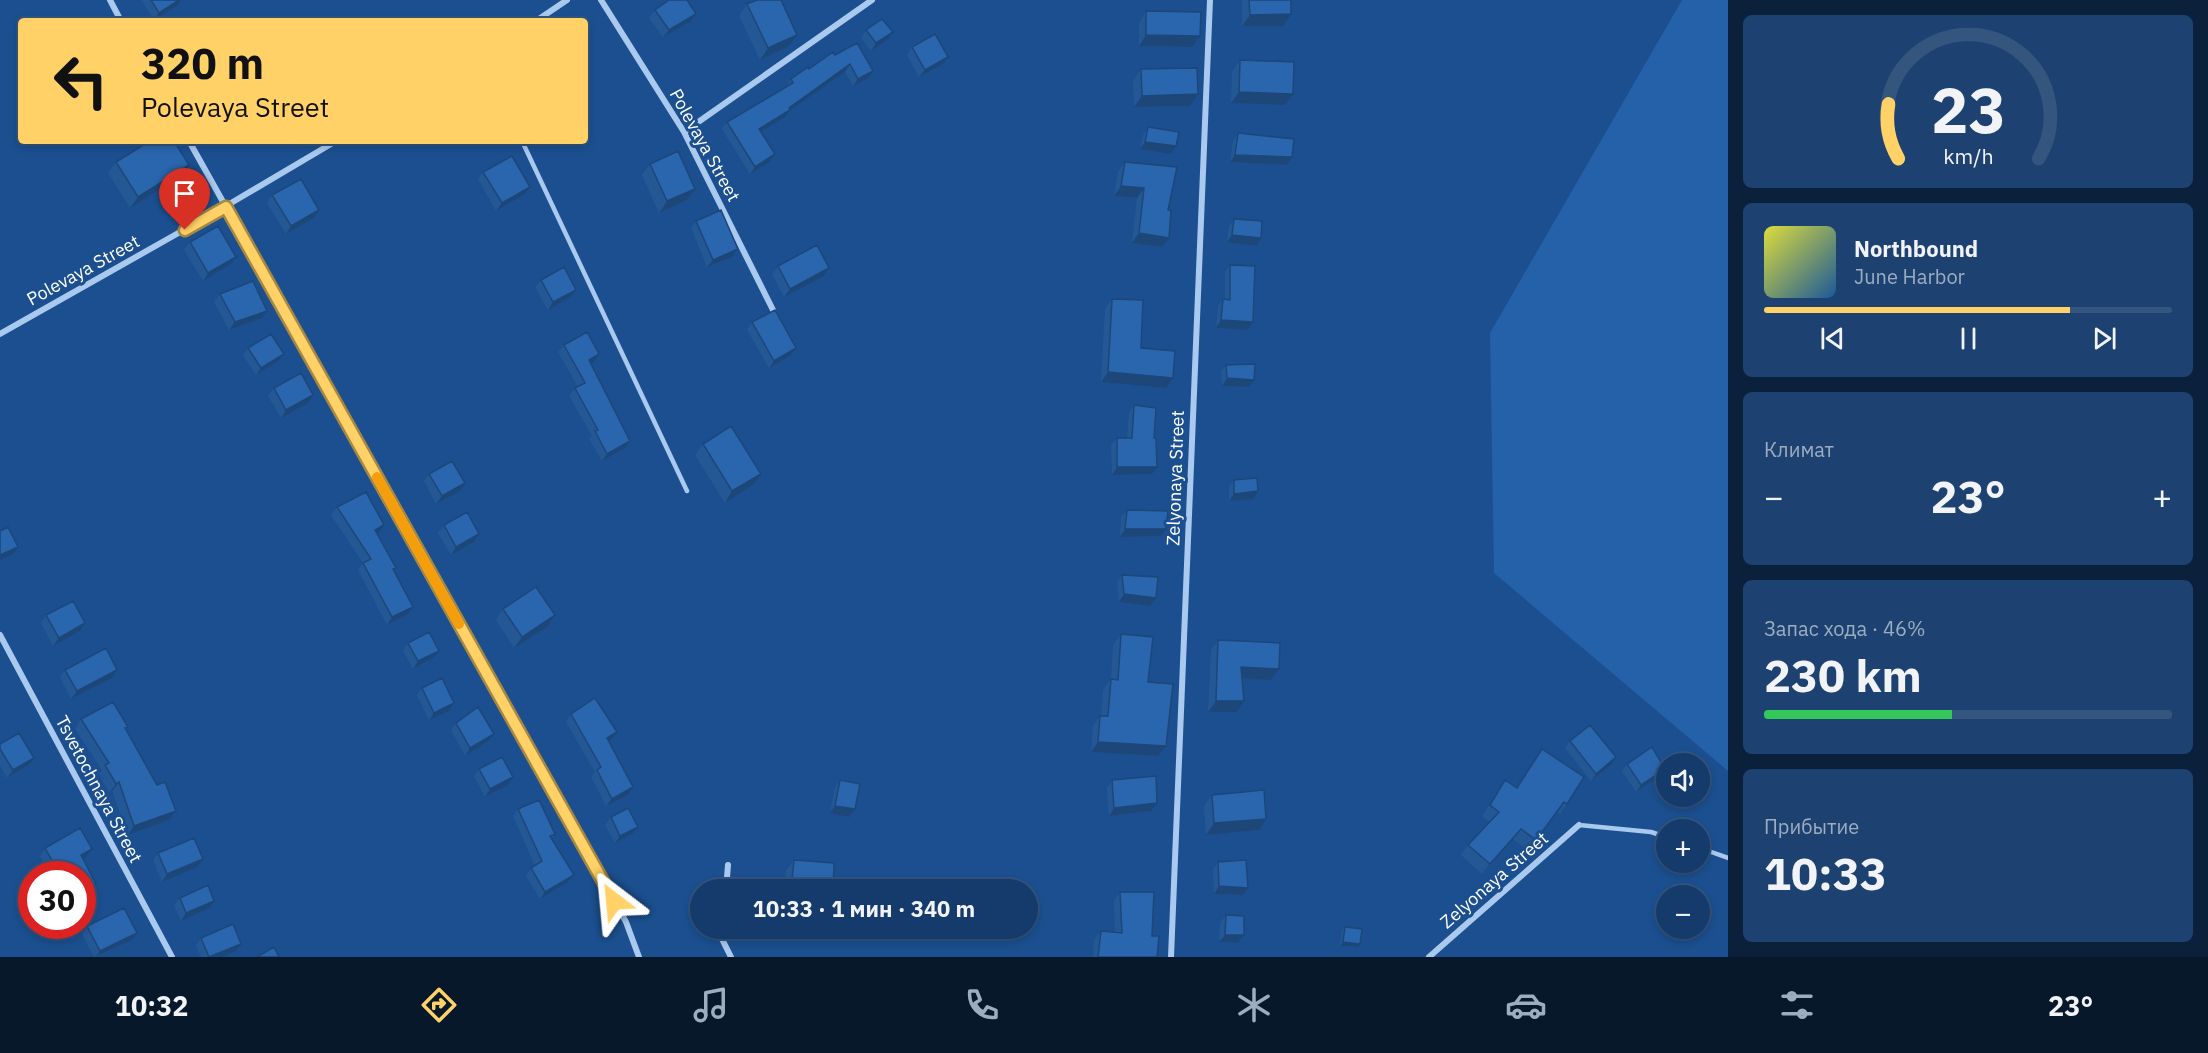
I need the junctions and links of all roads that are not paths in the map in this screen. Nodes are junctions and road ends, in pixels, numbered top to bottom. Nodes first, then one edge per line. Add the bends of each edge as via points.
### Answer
1 (110, 0) edge
2 (567, 0) edge
3 (601, 0) edge
4 (872, 0) edge
5 (1210, 0) edge
6 (120, 18) edge
7 (540, 18) edge
8 (684, 132) junction
9 (191, 144) edge
10 (331, 144) edge
11 (523, 144) edge
12 (226, 207) junction
13 (773, 310) edge
14 (0, 334) edge
15 (687, 491) dead end
16 (0, 635) edge
17 (1579, 825) joint
18 (1656, 834) edge
19 (1710, 852) edge
20 (1728, 858) edge
21 (728, 865) dead end
22 (727, 879) edge
23 (722, 939) edge
24 (172, 957) edge
25 (639, 957) edge
26 (730, 957) edge
27 (1171, 957) edge
28 (1429, 957) edge

1 - 6 street
2 - 7 street
3 - 8 street, Polevaya Street
4 - 8 street
5 - 27 street, Zelyonaya Street
8 - 13 street, Polevaya Street
9 - 12 street
10 - 12 street, Polevaya Street
11 - 15 lane
12 - 14 street, Polevaya Street
12 - 25 street via 626,921
16 - 24 street, Tsvetochnaya Street
17 - 18 lane
17 - 28 street, Zelyonaya Street
19 - 20 lane
21 - 22 street
23 - 26 street

